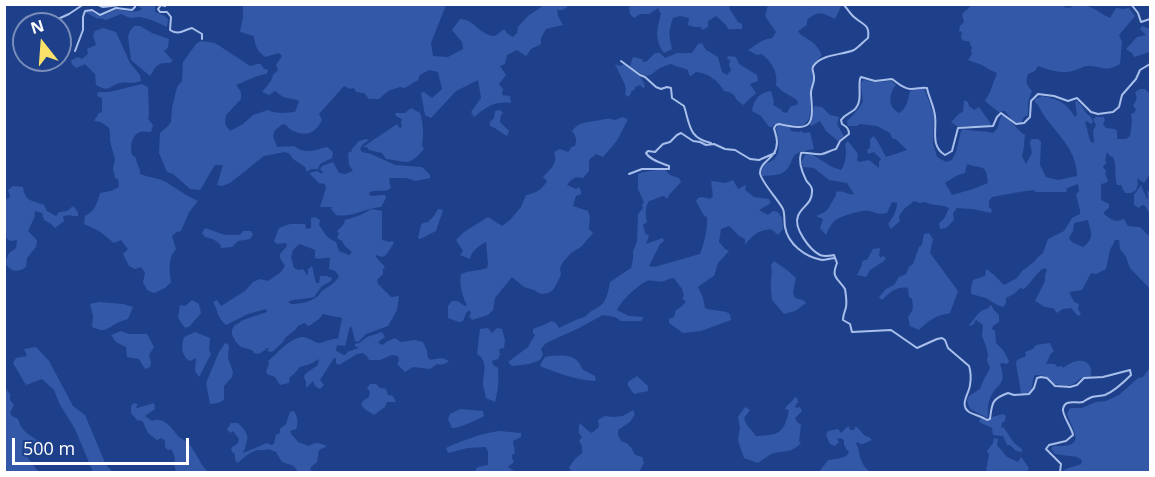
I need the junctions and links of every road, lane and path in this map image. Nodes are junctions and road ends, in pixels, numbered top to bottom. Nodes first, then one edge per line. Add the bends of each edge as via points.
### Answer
1 (96, 4) edge
2 (128, 4) edge
3 (135, 4) edge
4 (166, 4) edge
5 (843, 4) edge
6 (1131, 4) edge
7 (1150, 19) edge
8 (202, 39) dead end
9 (75, 51) dead end
10 (621, 61) dead end
11 (1150, 64) edge
12 (714, 144) junction
13 (775, 153) junction
14 (629, 174) dead end
15 (836, 258) junction
16 (1060, 472) edge

1 - 2 street
3 - 9 street via 133,10 116,8 100,15 85,11
4 - 8 street via 158,9 171,17 170,30 179,33 192,28 202,34
5 - 13 street via 869,30 868,38 855,49 814,65 811,119 800,128 776,125
6 - 7 street via 1141,22
10 - 12 street via 656,87 671,88 672,98 684,106 695,136
11 - 15 street via 1140,70 1113,112 1094,113 1077,98 1068,101 1038,94 1031,101 1030,117 1024,123 1016,124 1001,113 993,126 958,128 952,151 945,155 935,142 935,114 927,88 910,89 892,79 875,81 861,77 859,103 841,120 849,134 836,149 800,156 800,166 813,194 797,217 801,235 819,254
12 - 13 street via 750,159 759,160
12 - 14 street via 706,145 678,134 655,152 646,153 669,169 642,169
13 - 15 street via 762,166 761,177 783,210 792,242 808,255 824,260
15 - 16 street via 834,274 846,292 843,318 852,332 891,330 919,348 942,338 969,366 971,381 964,402 966,408 987,420 995,400 1008,393 1031,394 1039,377 1047,378 1055,386 1070,387 1084,378 1130,370 1131,375 1105,395 1066,404 1063,409 1073,435 1046,449 1061,465

